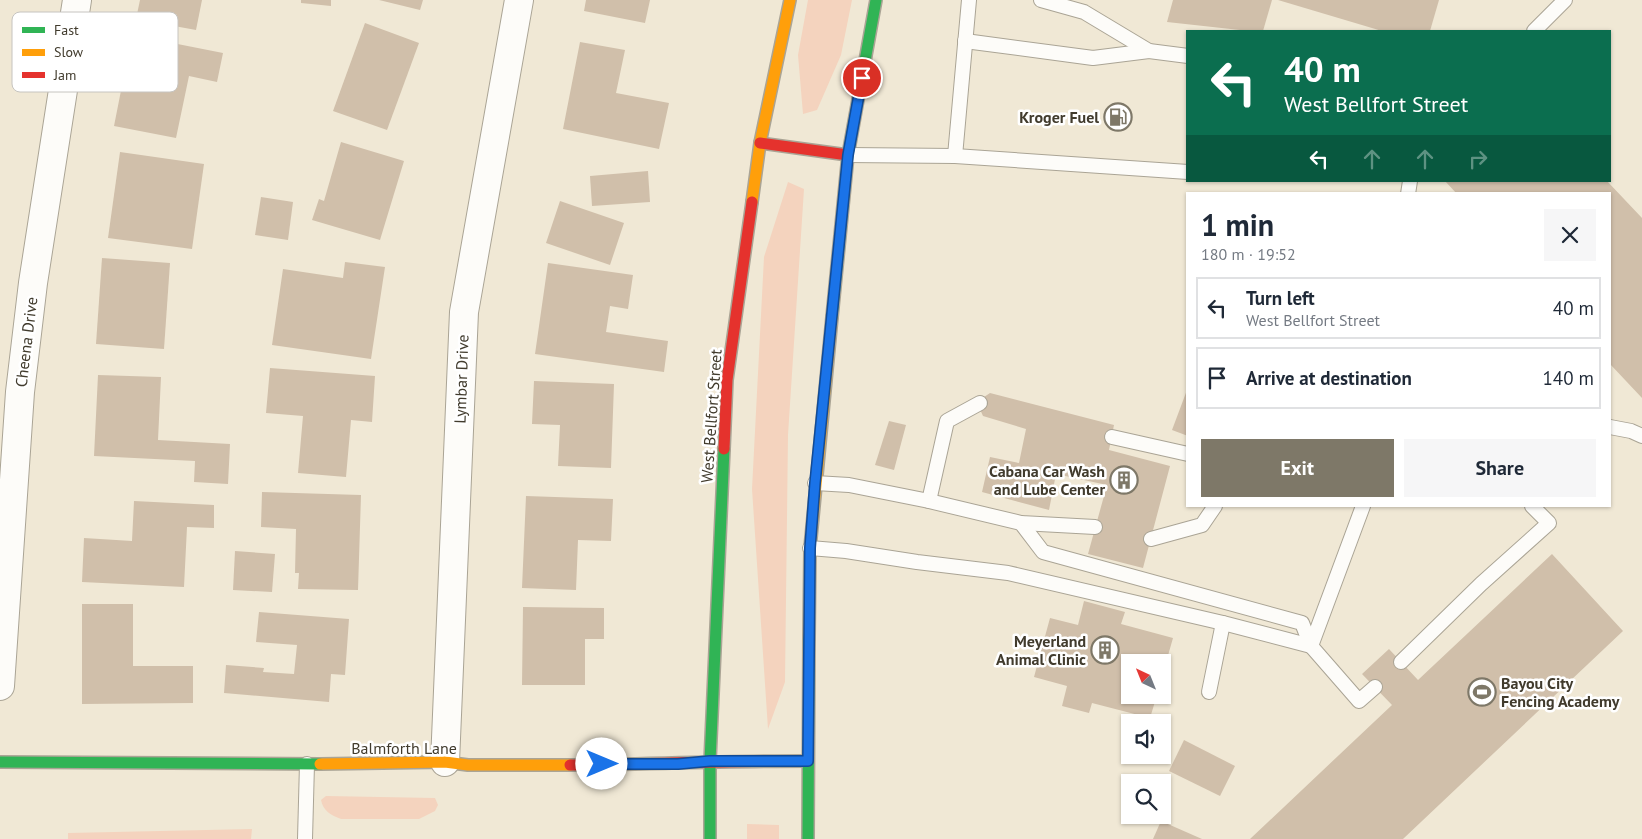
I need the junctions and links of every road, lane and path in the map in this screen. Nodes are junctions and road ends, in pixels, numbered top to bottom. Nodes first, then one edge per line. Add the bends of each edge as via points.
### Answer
1 (519, 0) edge
2 (790, 0) edge
3 (876, 0) edge
4 (969, 0) edge
5 (1041, 0) edge
6 (1565, 0) edge
7 (1535, 30) edge
8 (965, 41) junction
9 (1149, 50) junction
10 (1186, 56) edge
11 (63, 92) edge
12 (760, 143) junction
13 (848, 155) junction
14 (955, 156) junction
15 (1186, 172) edge
16 (980, 403) dead end
17 (1611, 426) edge
18 (1642, 436) edge
19 (1112, 437) dead end
20 (1186, 454) edge
21 (815, 483) junction
22 (928, 501) junction
23 (1214, 507) edge
24 (1364, 507) edge
25 (1533, 507) edge
26 (1021, 523) junction
27 (1095, 526) dead end
28 (1151, 539) dead end
29 (810, 548) junction
30 (1223, 623) junction
31 (1310, 646) junction
32 (1401, 662) dead end
33 (0, 686) edge
34 (1375, 687) dead end
35 (1209, 692) dead end
36 (710, 761) junction
37 (808, 761) junction
38 (0, 762) edge
39 (445, 762) junction
40 (307, 764) junction
41 (305, 839) edge
42 (710, 839) edge
43 (808, 839) edge

1 - 39 street, Lymbar Drive via 464,312
2 - 12 main road, West Bellfort Street
3 - 13 main road
4 - 8 lane
5 - 9 lane via 1084,12
6 - 7 lane
8 - 9 lane via 1093,58
8 - 14 lane
9 - 10 lane
11 - 33 street, Cheena Drive via 20,392
12 - 13 main road
12 - 36 main road, West Bellfort Street via 727,380
13 - 14 lane
13 - 21 main road
14 - 15 lane
16 - 22 lane via 947,422
17 - 18 lane
19 - 20 lane
21 - 22 lane
21 - 29 main road
22 - 26 lane
23 - 28 lane via 1202,525
24 - 31 lane
25 - 32 lane via 1549,523
26 - 27 lane
26 - 31 lane via 1043,552 1302,623
29 - 30 lane via 1008,573
29 - 37 main road
30 - 31 lane
30 - 35 lane
31 - 34 lane via 1359,701
36 - 37 main road, Balmforth Lane
36 - 39 main road, Balmforth Lane via 468,765
36 - 42 main road, West Bellfort Street
37 - 43 main road
38 - 40 main road, Balmforth Lane
39 - 40 main road, Balmforth Lane
40 - 41 lane

